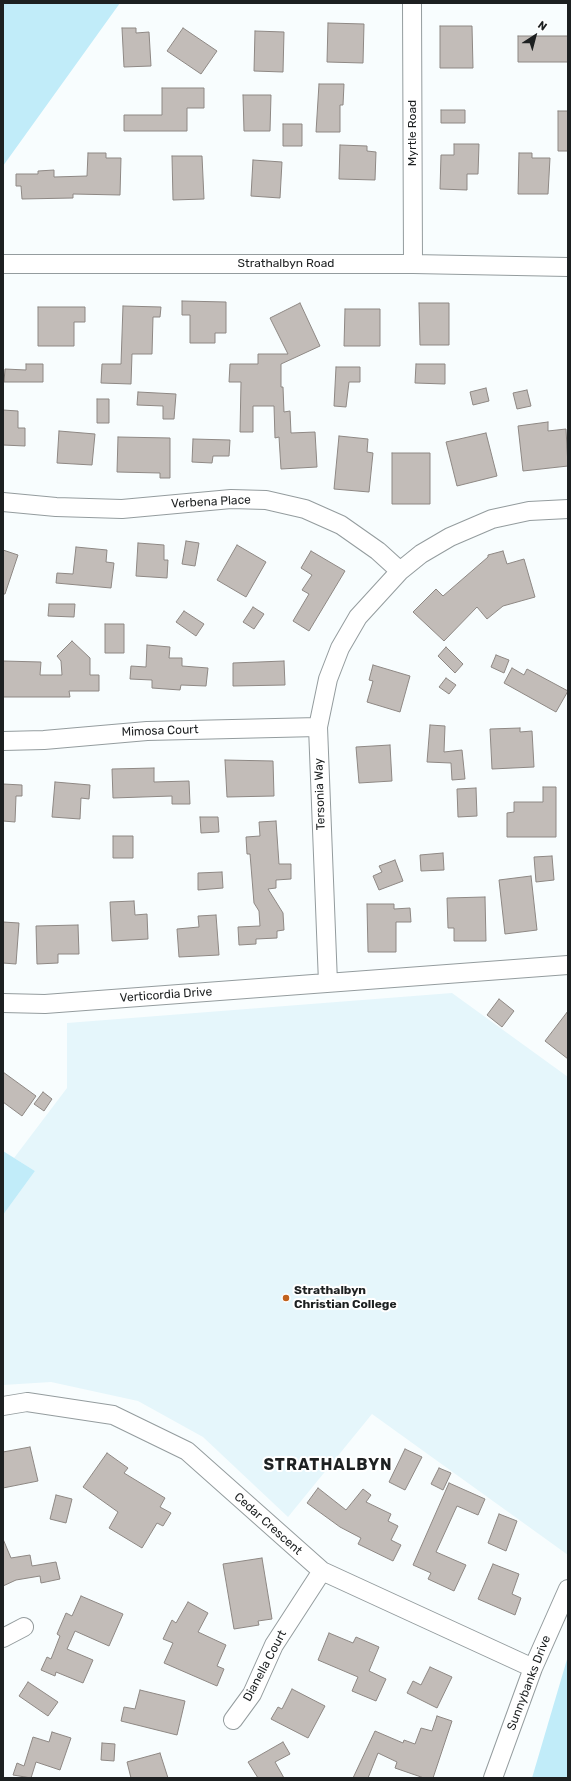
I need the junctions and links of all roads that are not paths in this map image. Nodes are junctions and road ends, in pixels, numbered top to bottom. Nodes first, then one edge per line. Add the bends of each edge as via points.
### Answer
1 (412, 3) edge
2 (3, 264) edge
3 (412, 264) junction
4 (568, 267) edge
5 (3, 502) edge
6 (568, 509) edge
7 (400, 571) junction
8 (318, 727) junction
9 (3, 741) edge
10 (567, 960) edge
11 (328, 983) junction
12 (3, 1003) edge
13 (3, 1406) edge
14 (322, 1571) junction
15 (568, 1589) edge
16 (24, 1627) dead end
17 (3, 1638) edge
18 (533, 1668) junction
19 (233, 1720) dead end
20 (493, 1778) edge

1 - 3 street, Myrtle Road
2 - 3 street, Strathalbyn Road
3 - 4 street, Strathalbyn Road
5 - 7 street, Verbena Place via 122,509 231,499 266,500 305,509 341,525 378,551
6 - 7 street, Tersonia Way via 528,511 492,519 450,537 421,554
7 - 8 street, Tersonia Way via 358,617 340,648 328,679
8 - 9 street, Mimosa Court via 147,731
8 - 11 street, Tersonia Way
10 - 11 street
11 - 12 street, Verticordia Drive via 45,1004
13 - 14 street, Cedar Crescent via 27,1402 113,1415 187,1451
14 - 18 street, Cedar Crescent
14 - 19 street, Dianella Court via 274,1645 252,1694
15 - 18 street, Sunnybanks Drive
16 - 17 street
18 - 20 street, Sunnybanks Drive

